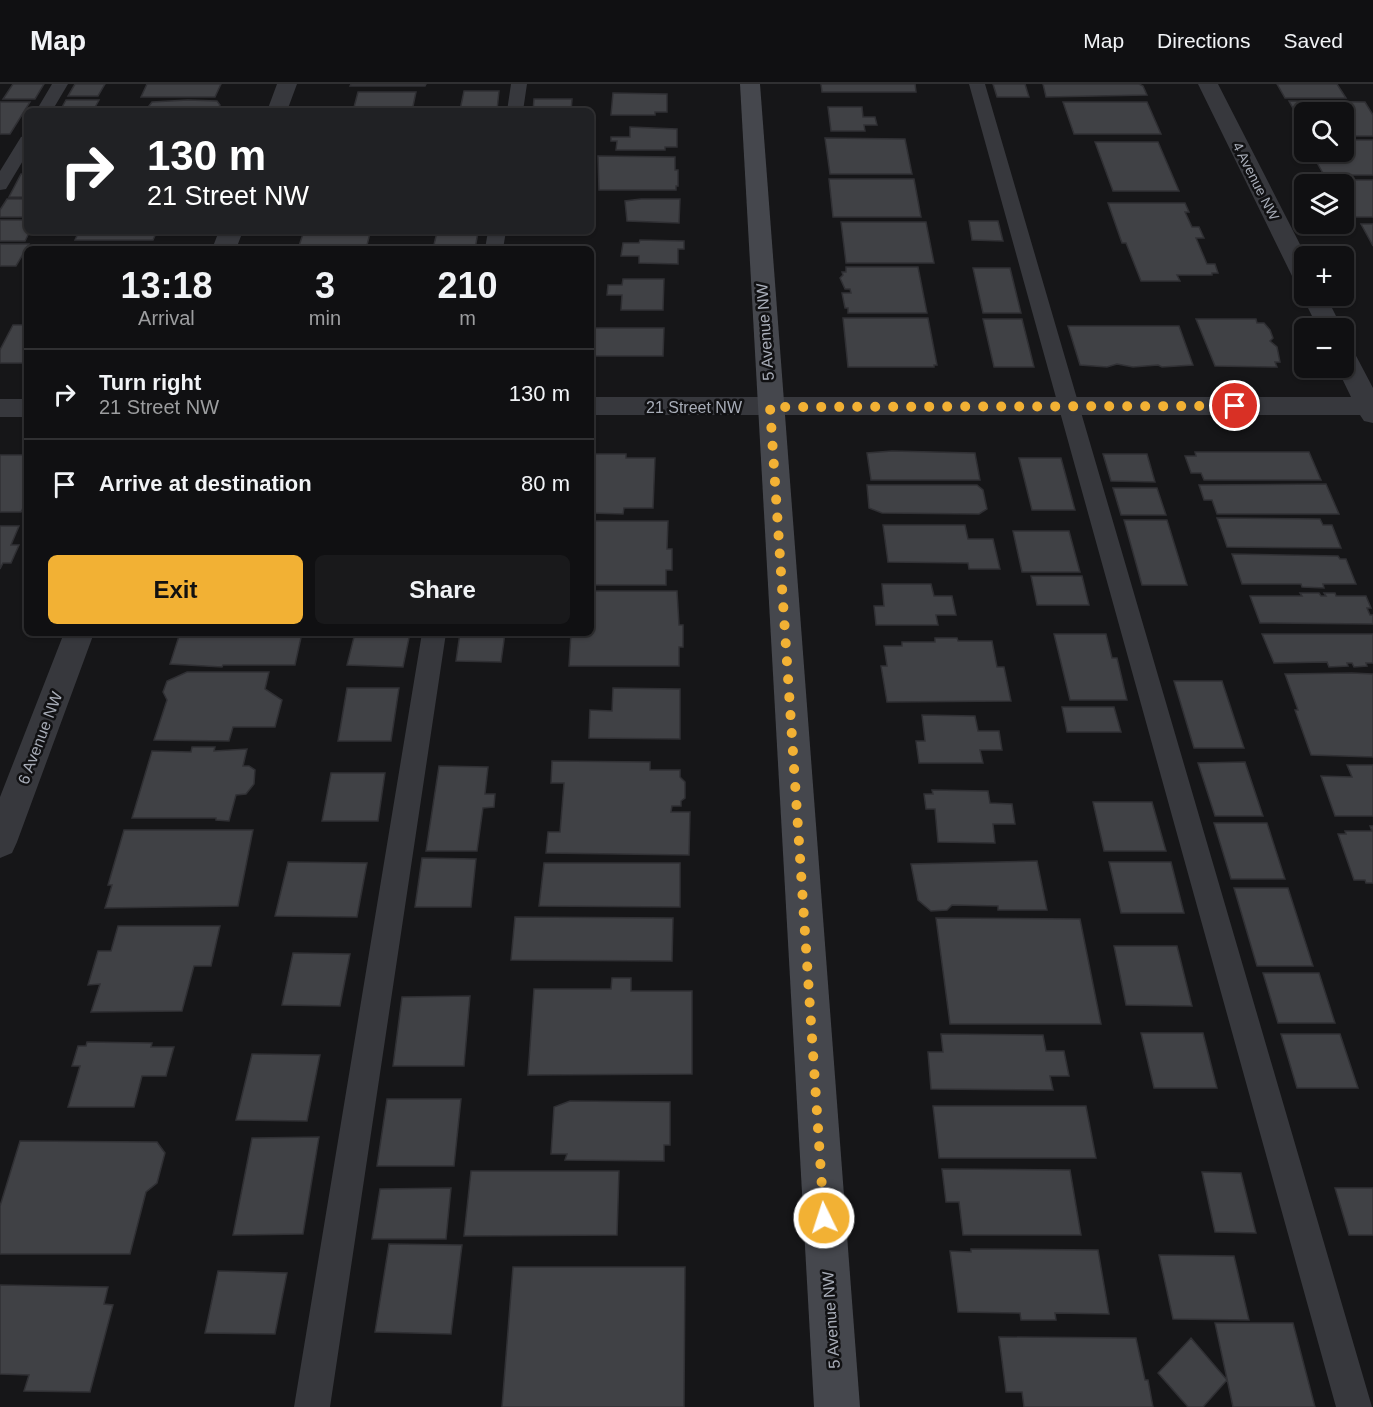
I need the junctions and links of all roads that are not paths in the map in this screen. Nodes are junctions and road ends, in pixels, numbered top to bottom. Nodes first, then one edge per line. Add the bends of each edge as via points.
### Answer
1 (60, 84) edge
2 (287, 84) edge
3 (519, 84) edge
4 (750, 84) edge
5 (977, 84) edge
6 (1208, 84) edge
7 (46, 108) edge
8 (277, 108) edge
9 (515, 108) edge
10 (24, 145) edge
11 (0, 185) edge
12 (1294, 256) edge
13 (1354, 375) edge
14 (594, 406) edge
15 (1069, 406) junction
16 (770, 407) junction
17 (0, 408) edge
18 (24, 408) edge
19 (1372, 409) edge
20 (78, 636) edge
21 (434, 636) edge
22 (0, 842) edge
23 (312, 1407) edge
24 (837, 1407) edge
25 (1354, 1407) edge

1 - 7 lane
2 - 8 street
3 - 9 lane
4 - 16 street, 5 Avenue NW
5 - 15 lane
6 - 12 street, 4 Avenue NW
10 - 11 lane
13 - 19 street
14 - 16 street, 21 Street NW
15 - 16 street, 21 Street NW
15 - 19 street, 21 Street NW
15 - 25 lane
16 - 24 street, 5 Avenue NW
17 - 18 street
20 - 22 street, 6 Avenue NW
21 - 23 lane

